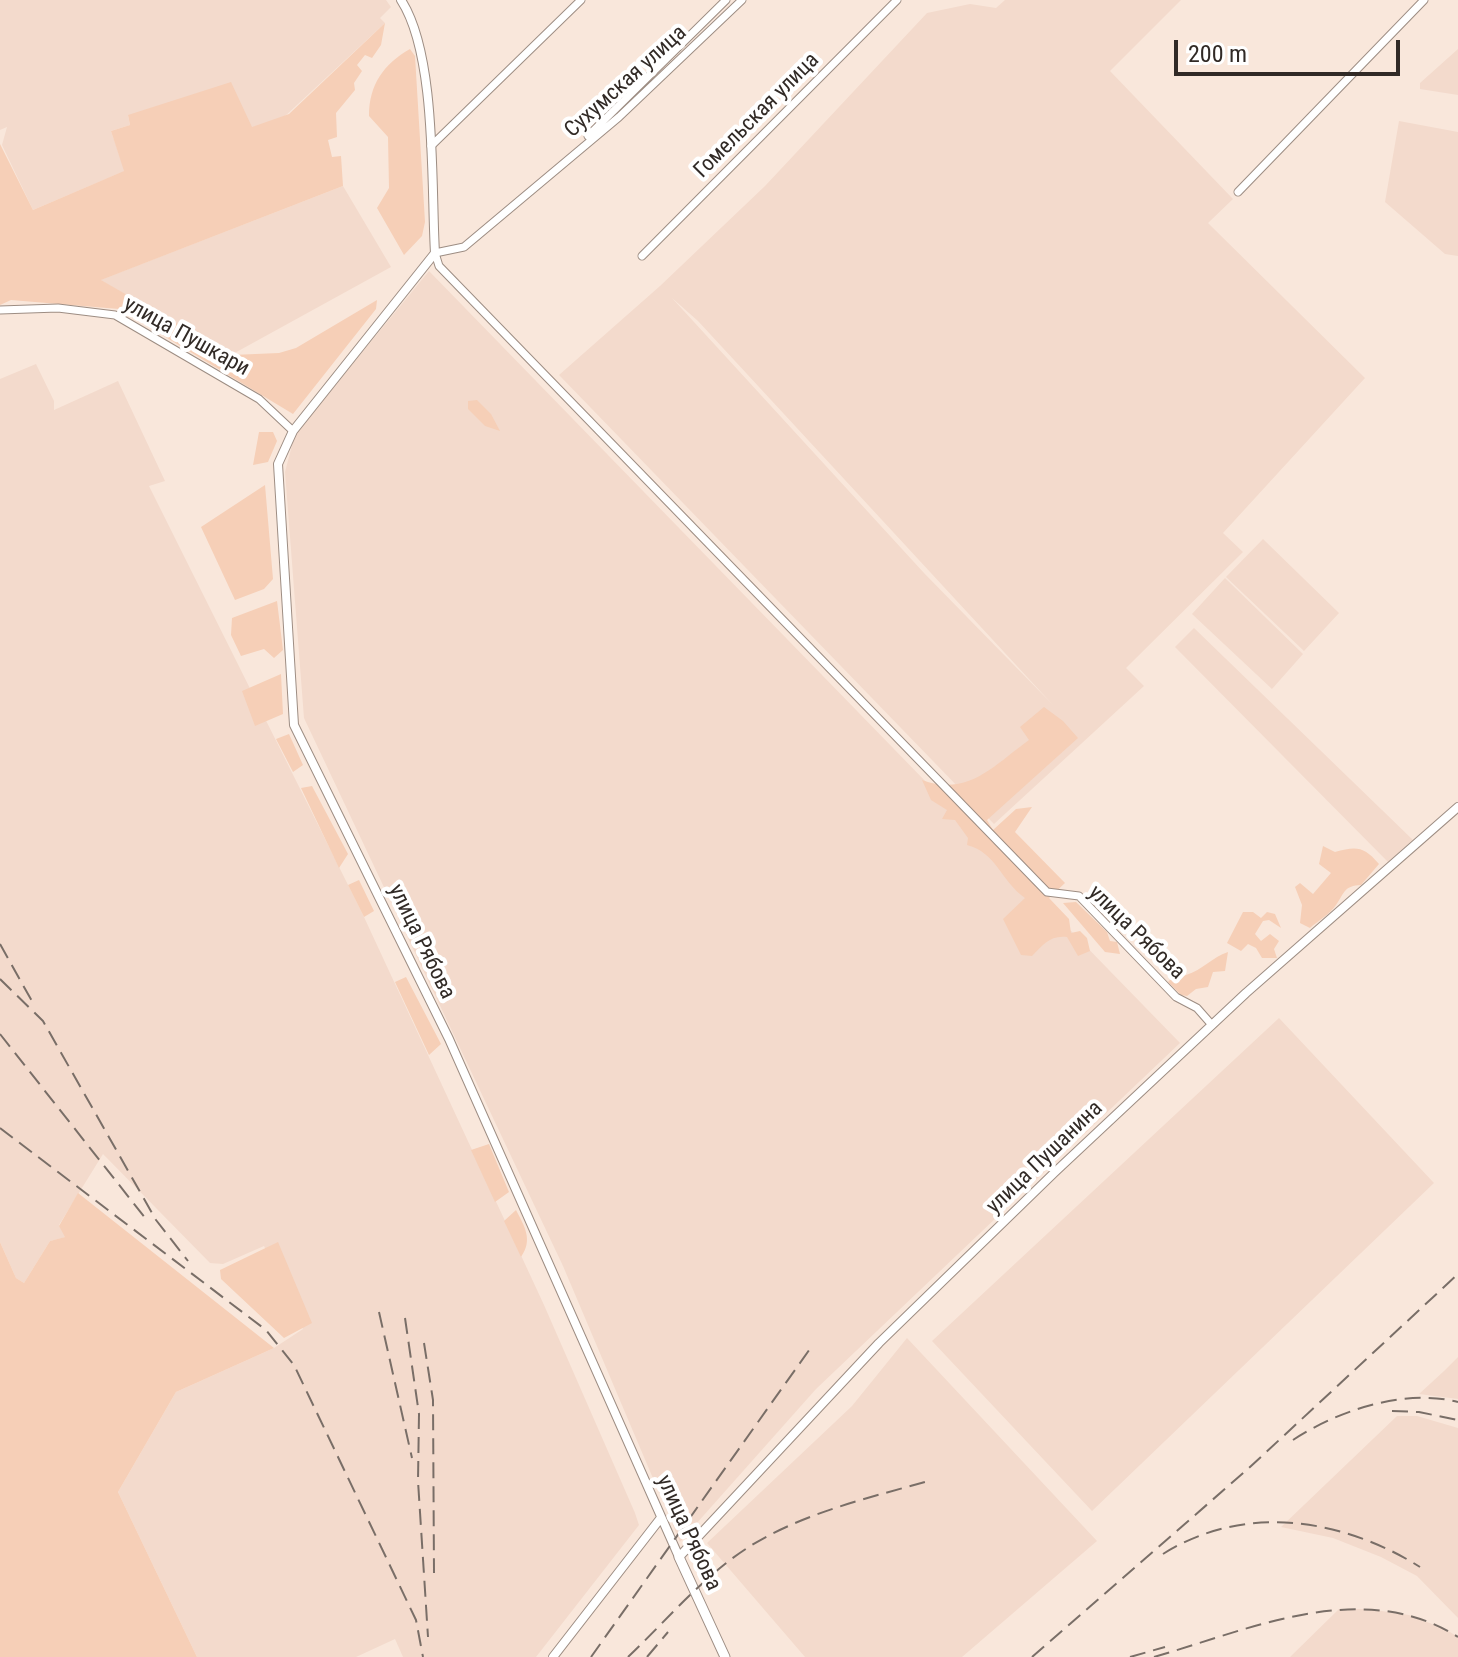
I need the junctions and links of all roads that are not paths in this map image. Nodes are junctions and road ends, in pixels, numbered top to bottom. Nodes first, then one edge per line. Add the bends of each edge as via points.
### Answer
1 (401, 0) edge
2 (581, 0) edge
3 (726, 0) edge
4 (742, 0) edge
5 (897, 0) edge
6 (1424, 0) edge
7 (429, 148) junction
8 (568, 158) junction
9 (1238, 192) dead end
10 (435, 253) junction
11 (642, 256) dead end
12 (0, 310) edge
13 (293, 431) junction
14 (1458, 807) edge
15 (1212, 1025) junction
16 (660, 1519) junction
17 (679, 1557) junction
18 (553, 1657) edge
19 (725, 1657) edge

1 - 7 street via 421,50
2 - 7 street
3 - 8 street, Сухумская улица
4 - 8 street, Сухумская улица
5 - 11 street, Гомельская улица
6 - 9 street
7 - 10 street
8 - 10 street, Сухумская улица via 464,247
10 - 13 street, улица Рябова
10 - 15 street, улица Рябова via 439,266 1047,892 1079,896 1176,997 1197,1008
12 - 13 street, улица Пушкари via 58,308 115,315 259,399
13 - 16 street, улица Рябова via 278,464 294,725 449,1039
14 - 15 street, улица Пушанина
15 - 17 street, улица Пушанина via 879,1343
16 - 17 street, улица Рябова
16 - 18 street
17 - 19 main road, улица Рябова

